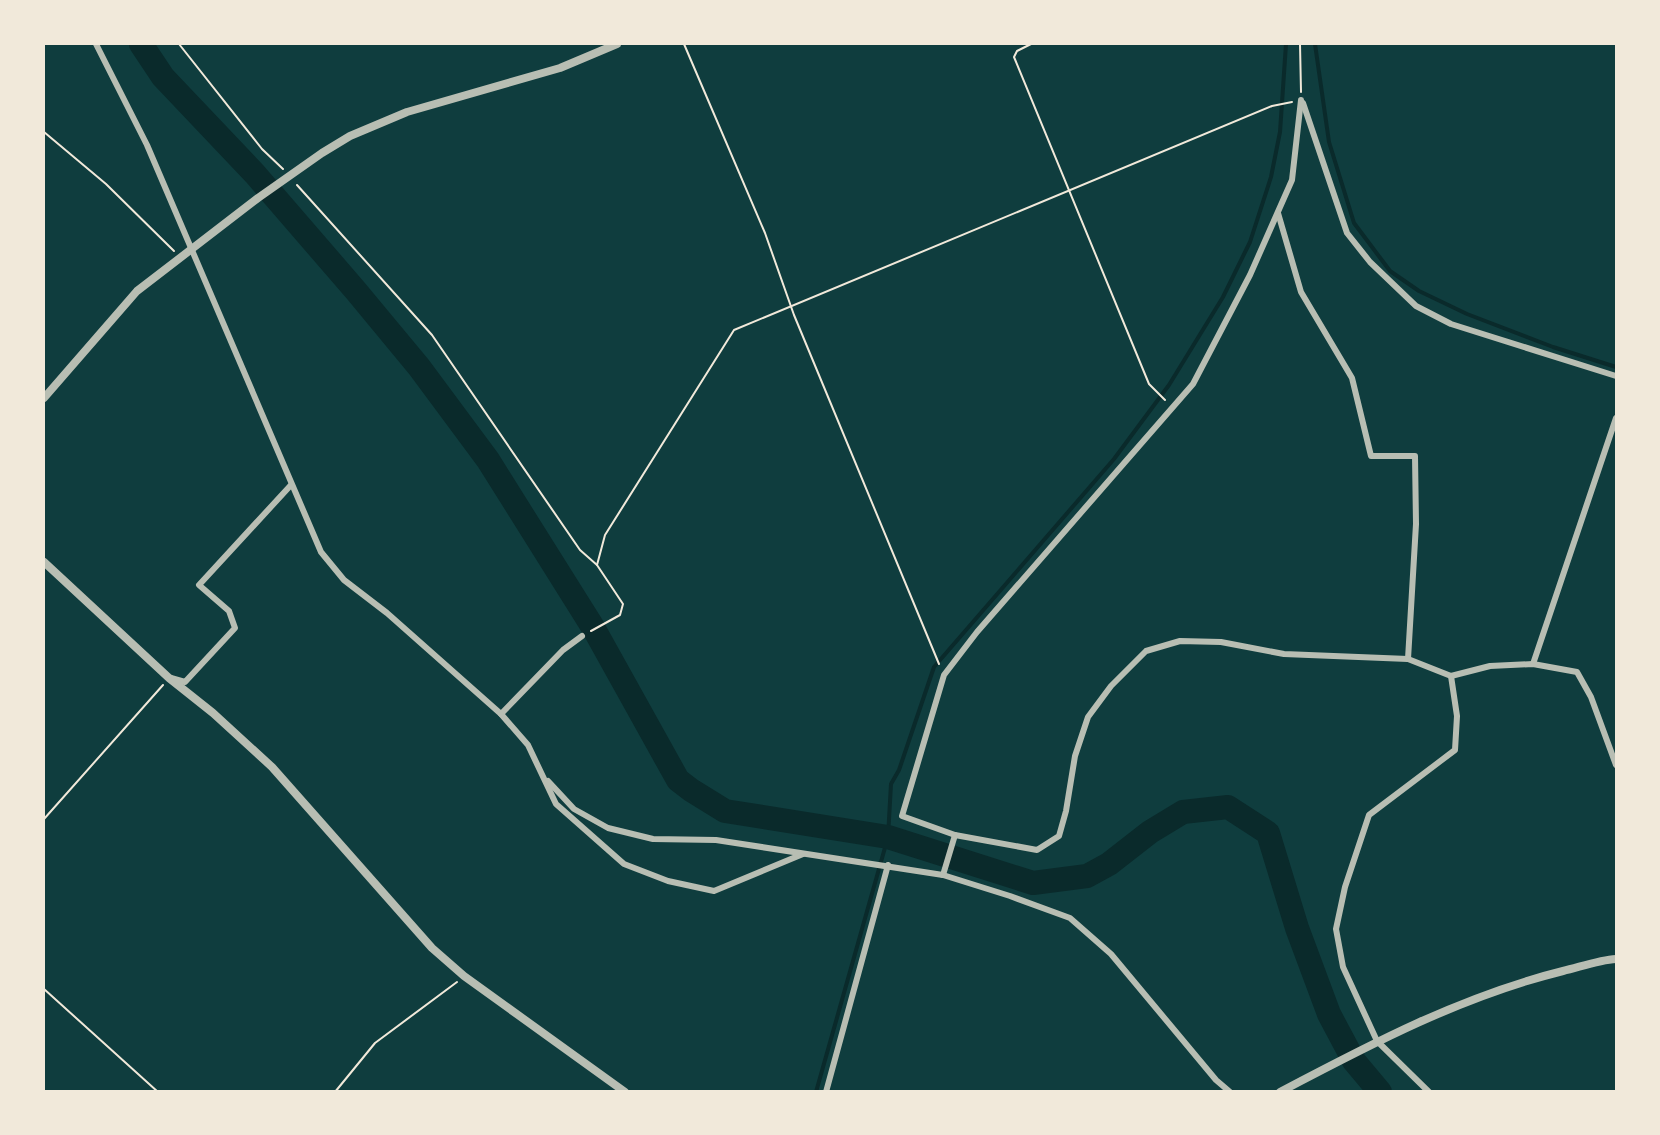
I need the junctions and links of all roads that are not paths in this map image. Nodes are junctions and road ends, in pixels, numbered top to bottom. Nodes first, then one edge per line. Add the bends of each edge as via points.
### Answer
1 (96, 44) edge
2 (616, 44) edge
3 (1278, 213) junction
4 (192, 248) junction
5 (1617, 376) edge
6 (44, 398) edge
7 (1617, 418) edge
8 (291, 485) junction
9 (44, 562) edge
10 (582, 636) road end
11 (1408, 659) junction
12 (1533, 664) junction
13 (1451, 676) junction
14 (169, 678) junction
15 (501, 714) junction
16 (1617, 765) edge
17 (543, 776) junction
18 (955, 835) junction
19 (803, 854) junction
20 (888, 865) junction
21 (943, 875) junction
22 (1617, 958) edge
23 (1377, 1041) junction
24 (625, 1092) edge
25 (826, 1092) edge
26 (1230, 1092) edge
27 (1280, 1092) edge
28 (1429, 1092) edge

1 - 4 street via 147,145
2 - 4 street via 560,68 380,123 322,153
3 - 5 street via 1292,180 1301,100 1347,233 1370,262 1416,306 1451,324
3 - 11 street via 1301,292 1352,378 1371,456 1415,456 1416,524
3 - 18 street via 1225,327 1193,384 944,675 902,816
4 - 6 street via 137,291
4 - 8 street
7 - 12 street
8 - 14 street via 199,585 230,611 236,628 185,682
8 - 15 street via 321,552 344,580
9 - 14 street
10 - 15 street via 563,650
11 - 13 street
11 - 18 street via 1284,654 1221,642 1180,641 1146,651 1111,686 1088,717 1075,756 1059,836 1037,850
12 - 13 street via 1490,666
12 - 16 street via 1577,672 1592,697
13 - 23 street via 1455,750 1369,815 1345,887 1336,929 1343,967
14 - 24 street via 272,767 432,948 464,976
15 - 17 street via 528,745
17 - 19 street via 574,809 608,828 653,839 716,840
17 - 19 street via 556,804 624,864 668,881 714,891
18 - 21 street
19 - 20 street
20 - 21 street
20 - 25 street
21 - 26 street via 1070,918 1111,954
22 - 23 street via 1538,977 1441,1012
23 - 27 street
23 - 28 street

